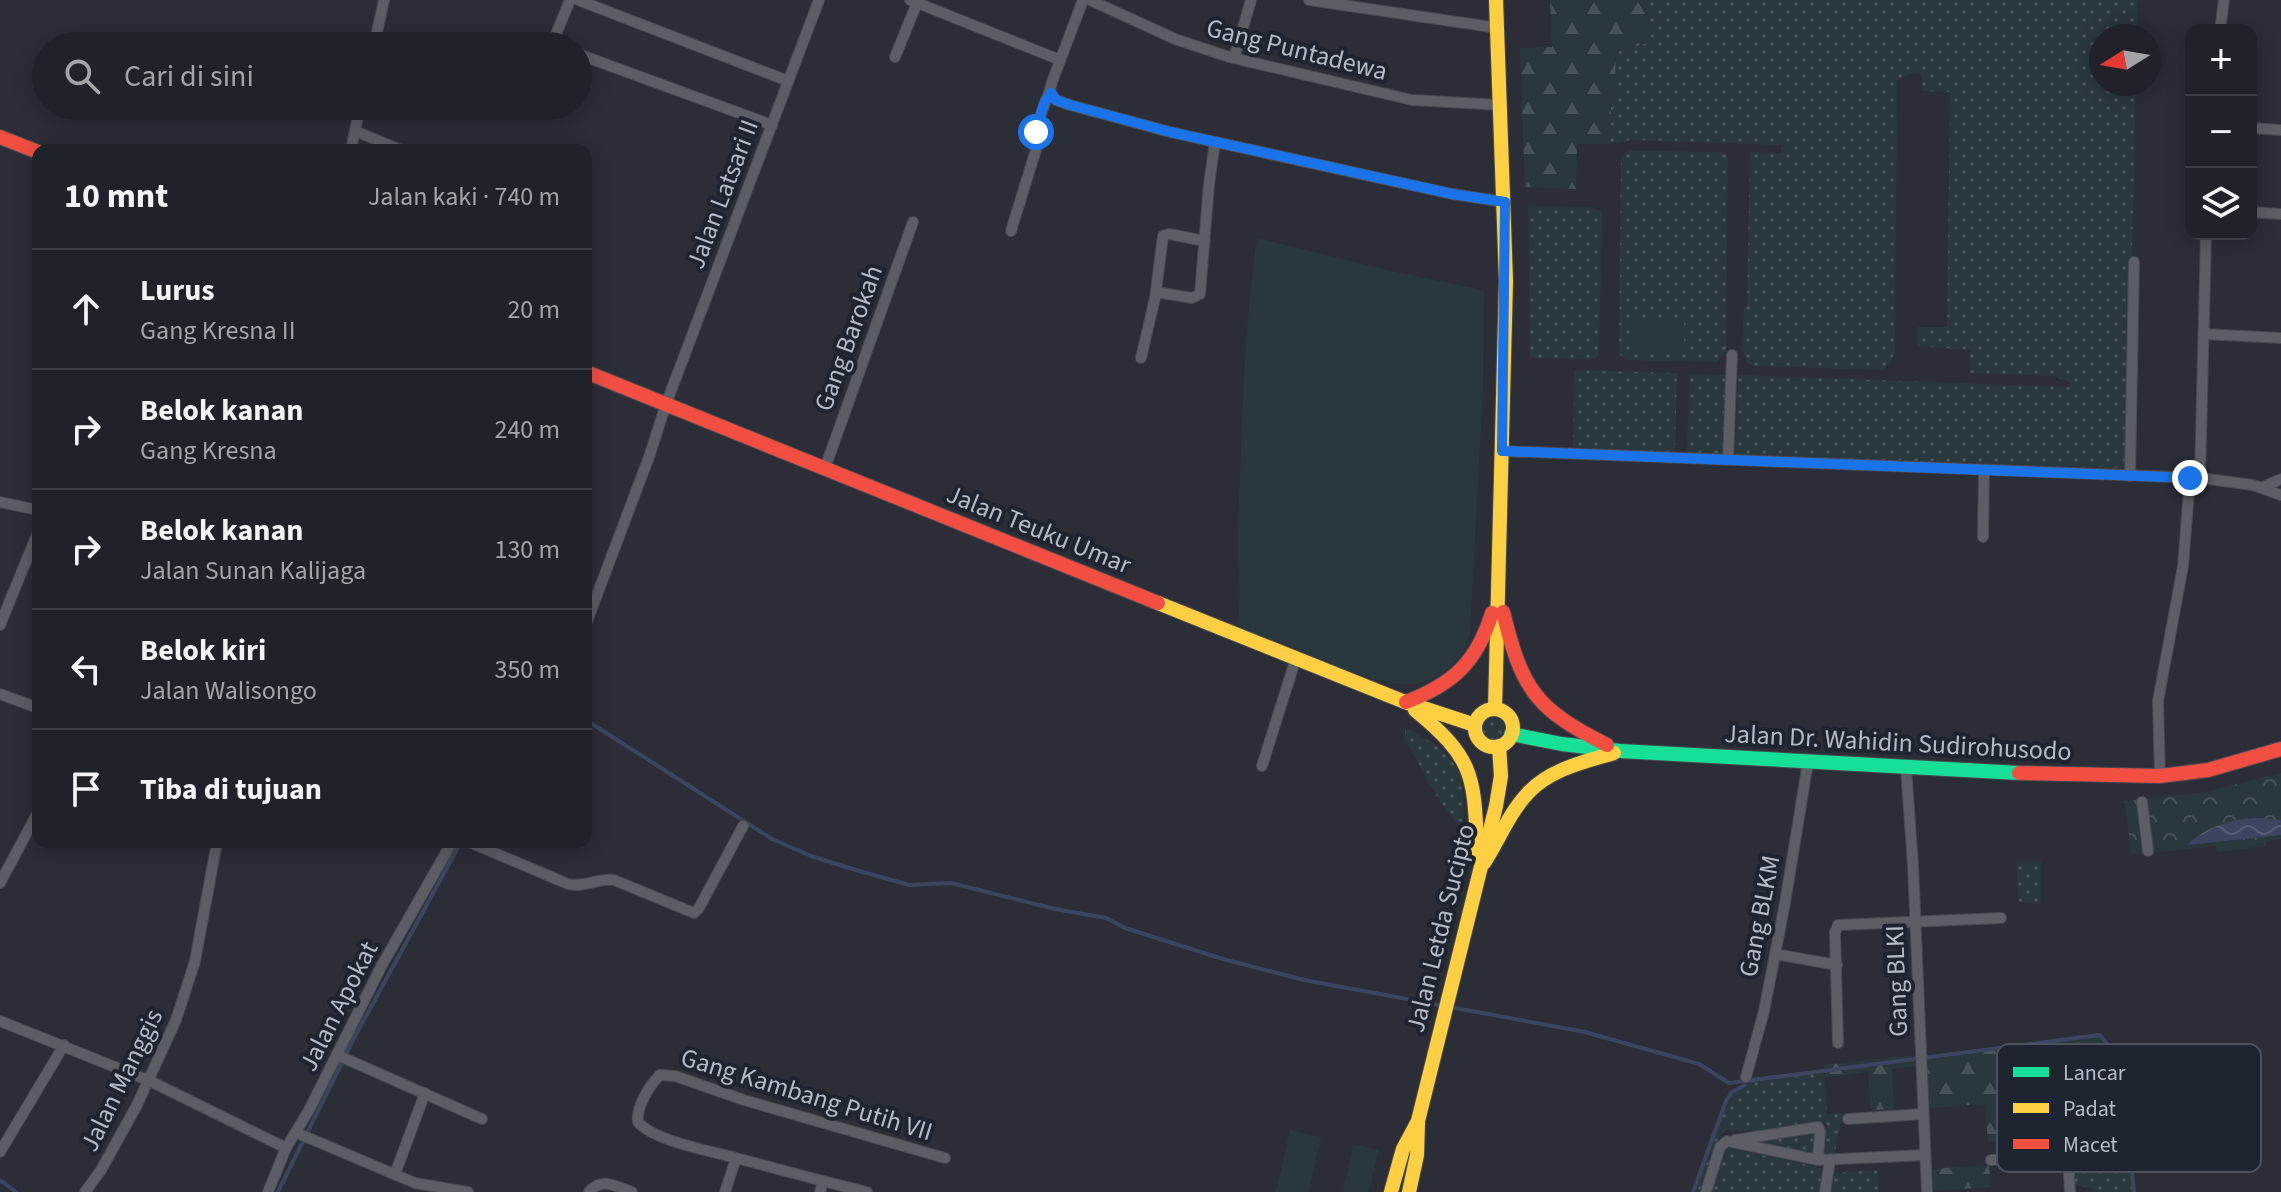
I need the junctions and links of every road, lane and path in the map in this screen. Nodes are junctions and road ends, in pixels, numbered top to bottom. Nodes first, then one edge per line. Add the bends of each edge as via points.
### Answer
1 (384, 0) edge
2 (570, 0) edge
3 (578, 0) edge
4 (819, 0) edge
5 (1083, 0) edge
6 (1090, 0) edge
7 (1251, 0) edge
8 (1309, 0) edge
9 (1496, 0) edge
10 (2224, 0) edge
11 (914, 2) edge
12 (2221, 24) edge
13 (1498, 28) junction
14 (377, 32) edge
15 (557, 32) edge
16 (895, 57) dead end
17 (1234, 58) junction
18 (592, 59) edge
19 (1060, 60) junction
20 (788, 81) junction
21 (1051, 93) junction
22 (1501, 105) junction
23 (357, 120) edge
24 (772, 125) junction
25 (2257, 128) edge
26 (2281, 130) edge
27 (355, 131) junction
28 (0, 137) edge
29 (1215, 142) junction
30 (352, 144) edge
31 (386, 144) edge
32 (32, 150) edge
33 (1505, 202) junction
34 (2257, 212) edge
35 (2281, 214) edge
36 (913, 222) dead end
37 (1011, 231) dead end
38 (2206, 240) edge
39 (1205, 241) junction
40 (2134, 262) dead end
41 (1156, 292) junction
42 (2204, 334) junction
43 (2281, 338) edge
44 (1732, 355) dead end
45 (1141, 358) dead end
46 (592, 374) edge
47 (666, 404) junction
48 (1502, 451) junction
49 (1728, 460) junction
50 (825, 468) junction
51 (1984, 470) junction
52 (2130, 476) junction
53 (2195, 478) junction
54 (2281, 479) edge
55 (2263, 487) junction
56 (2281, 495) edge
57 (0, 502) edge
58 (32, 509) edge
59 (1983, 537) dead end
60 (32, 547) edge
61 (1498, 592) junction
62 (592, 608) edge
63 (0, 625) edge
64 (1296, 658) junction
65 (0, 694) edge
66 (1405, 702) junction
67 (32, 706) edge
68 (1495, 709) junction
69 (1475, 725) junction
70 (1511, 734) junction
71 (1499, 746) junction
72 (2281, 749) edge
73 (1620, 751) junction
74 (1808, 762) junction
75 (1262, 766) dead end
76 (1906, 768) junction
77 (2160, 776) junction
78 (2142, 802) dead end
79 (32, 823) edge
80 (743, 826) dead end
81 (216, 848) edge
82 (449, 848) edge
83 (484, 848) edge
84 (2148, 851) dead end
85 (1479, 870) junction
86 (0, 883) edge
87 (2001, 918) dead end
88 (1916, 923) junction
89 (1775, 954) junction
90 (1837, 965) junction
91 (0, 1021) edge
92 (1838, 1043) dead end
93 (64, 1045) junction
94 (339, 1056) junction
95 (1746, 1077) dead end
96 (150, 1081) junction
97 (425, 1093) junction
98 (1923, 1114) junction
99 (482, 1119) dead end
100 (1848, 1119) dead end
101 (1418, 1121) junction
102 (302, 1136) junction
103 (1727, 1141) junction
104 (286, 1148) junction
105 (0, 1152) edge
106 (1925, 1155) junction
107 (736, 1158) junction
108 (945, 1158) dead end
109 (1824, 1160) junction
110 (1991, 1160) dead end
111 (1997, 1160) edge
112 (2069, 1172) edge
113 (395, 1174) junction
114 (822, 1187) edge
115 (436, 1190) edge
116 (85, 1192) edge
117 (268, 1192) edge
118 (468, 1192) edge
119 (589, 1192) edge
120 (632, 1192) edge
121 (725, 1192) edge
122 (867, 1192) edge
123 (1391, 1192) edge
124 (1409, 1192) edge
125 (1706, 1192) edge
126 (1825, 1192) edge
127 (1927, 1192) edge
128 (2070, 1192) edge

1 - 14 street
2 - 15 street
3 - 20 street
4 - 20 street, Jalan Latsari II
5 - 19 street
6 - 17 street, Gang Puntadewa via 1175,39
7 - 17 street
8 - 13 street
9 - 13 main road
10 - 12 street
11 - 16 street
11 - 19 street
13 - 22 main road
17 - 22 street, Gang Puntadewa via 1412,100
18 - 24 street
19 - 21 street
20 - 24 street, Jalan Latsari II
21 - 29 street via 1070,105
21 - 37 street
22 - 33 main road
23 - 27 street
24 - 47 street, Jalan Latsari II
25 - 26 street
27 - 30 street
27 - 31 street
28 - 32 main road
29 - 33 street
29 - 39 street
33 - 48 main road
34 - 35 street
36 - 50 street, Gang Barokah
38 - 42 street
39 - 41 street via 1198,297
39 - 41 street via 1163,236
40 - 52 street
41 - 45 street
42 - 43 street
42 - 53 street
44 - 49 street
46 - 47 main road, Jalan Teuku Umar
47 - 50 main road, Jalan Teuku Umar
47 - 62 street, Jalan Latsari II
48 - 49 street
48 - 61 main road
49 - 51 street
50 - 64 main road, Jalan Teuku Umar
51 - 52 street
51 - 59 street
52 - 53 street
53 - 55 street
53 - 77 street via 2158,701
54 - 55 street
55 - 56 street
57 - 58 street
60 - 63 street
61 - 66 main road via 1477,653 1443,686
61 - 68 main road
61 - 73 main road via 1517,664 1533,695 1560,721
64 - 66 main road, Jalan Teuku Umar
64 - 75 street
65 - 67 street
66 - 69 main road, Jalan Teuku Umar
66 - 85 main road via 1445,734 1471,771
68 - 69 main road via 1480,715
68 - 70 main road via 1510,718
69 - 71 main road via 1481,742
70 - 71 main road
70 - 73 main road, Jalan Dr. Wahidin Sudirohusodo
71 - 85 main road, Jalan Letda Sucipto via 1500,784
72 - 77 main road, Jalan Dr. Wahidin Sudirohusodo via 2208,770
73 - 74 main road, Jalan Dr. Wahidin Sudirohusodo
73 - 85 main road via 1558,772 1534,787
74 - 76 main road, Jalan Dr. Wahidin Sudirohusodo
74 - 89 street, Gang BLKM
76 - 77 main road, Jalan Dr. Wahidin Sudirohusodo
76 - 88 street, Gang BLKI
78 - 84 street
79 - 86 street
80 - 83 street via 697,911 691,913 614,880 574,886
81 - 96 street, Jalan Manggis via 189,981
82 - 94 street, Jalan Apokat via 382,965
85 - 101 main road, Jalan Letda Sucipto
87 - 88 street
88 - 90 street via 1840,924
88 - 98 street, Gang BLKI
89 - 90 street
89 - 95 street, Gang BLKM
90 - 92 street
91 - 93 street
93 - 96 street
93 - 105 street
94 - 97 street
94 - 102 street, Jalan Apokat
96 - 104 street
96 - 116 street, Jalan Manggis
97 - 99 street
97 - 113 street
98 - 100 street
98 - 106 street, Gang BLKI
101 - 123 main road, Jalan Letda Sucipto via 1403,1149
101 - 124 main road, Jalan Letda Sucipto
102 - 104 street, Jalan Apokat
102 - 113 street
103 - 109 street
103 - 109 street via 1816,1127
103 - 125 street via 1720,1147
104 - 117 street, Jalan Apokat
106 - 109 street
106 - 127 street, Gang BLKI
107 - 108 street, Gang Kambang Putih VII via 640,1126 637,1113 657,1078 675,1076
107 - 114 street
107 - 121 street
109 - 126 street
110 - 111 street
112 - 128 street
113 - 115 street
114 - 122 street
115 - 118 street
119 - 120 street via 604,1183

